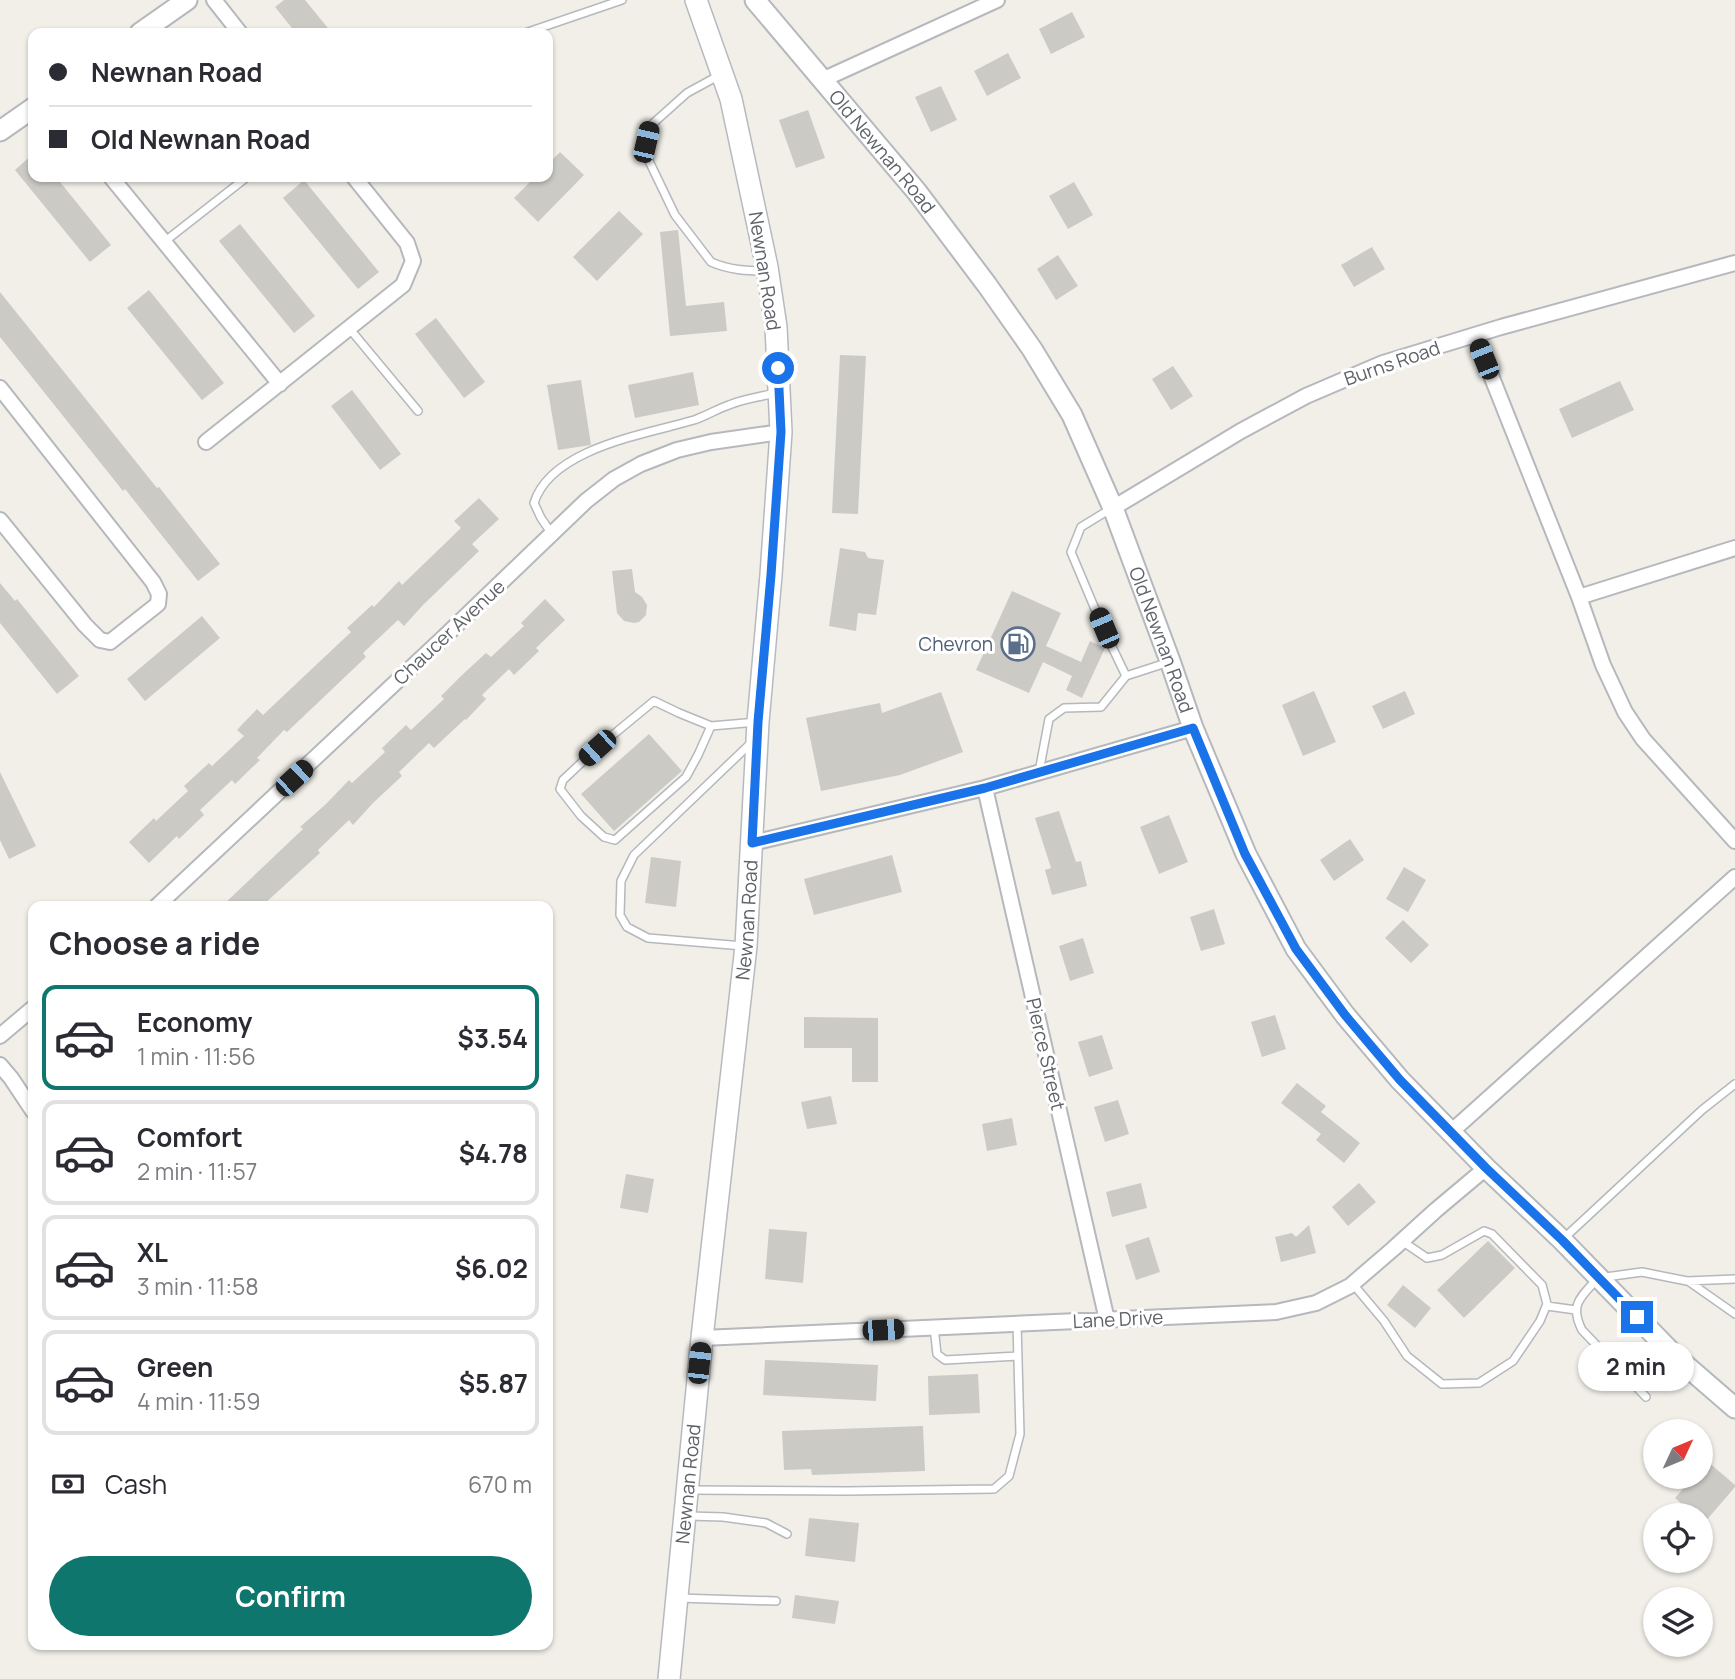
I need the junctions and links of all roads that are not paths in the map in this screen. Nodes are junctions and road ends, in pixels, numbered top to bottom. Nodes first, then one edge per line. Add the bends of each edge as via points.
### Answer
1 (187, 0) edge
2 (214, 0) edge
3 (622, 0) edge
4 (696, 0) edge
5 (755, 0) edge
6 (997, 0) edge
7 (147, 28) edge
8 (236, 28) edge
9 (540, 28) edge
10 (722, 74) junction
11 (822, 80) junction
12 (28, 111) edge
13 (0, 131) edge
14 (115, 182) edge
15 (241, 182) edge
16 (358, 182) edge
17 (164, 242) junction
18 (1735, 263) edge
19 (768, 271) junction
20 (349, 328) junction
21 (1475, 335) junction
22 (280, 384) junction
23 (0, 388) edge
24 (779, 392) junction
25 (418, 411) dead end
26 (781, 432) junction
27 (206, 442) dead end
28 (1113, 508) junction
29 (0, 520) edge
30 (552, 534) junction
31 (1735, 548) edge
32 (1579, 597) junction
33 (1170, 661) junction
34 (1126, 676) junction
35 (711, 726) junction
36 (1193, 728) junction
37 (757, 729) junction
38 (1039, 773) junction
39 (985, 788) junction
40 (1735, 841) edge
41 (752, 843) junction
42 (1735, 877) edge
43 (162, 901) edge
44 (746, 946) junction
45 (28, 1012) edge
46 (0, 1036) edge
47 (0, 1065) edge
48 (1735, 1084) edge
49 (28, 1104) edge
50 (1451, 1132) junction
51 (1486, 1168) junction
52 (1562, 1240) junction
53 (1402, 1241) junction
54 (1598, 1278) junction
55 (1735, 1279) edge
56 (1687, 1281) junction
57 (1353, 1283) junction
58 (1547, 1306) junction
59 (1576, 1310) junction
60 (1735, 1314) edge
61 (1107, 1320) junction
62 (1017, 1324) junction
63 (934, 1327) junction
64 (702, 1338) junction
65 (1018, 1356) junction
66 (1646, 1397) dead end
67 (1735, 1408) edge
68 (687, 1490) junction
69 (685, 1516) junction
70 (787, 1534) dead end
71 (677, 1598) junction
72 (776, 1601) dead end
73 (669, 1679) edge

1 - 7 street
2 - 8 street
3 - 9 lane
4 - 10 main road, Newnan Road
5 - 11 street, Old Newnan Road
6 - 11 street
10 - 19 main road, Newnan Road
10 - 19 lane via 687,93 649,127 649,161 675,215 711,262 743,271
11 - 28 street, Old Newnan Road via 917,192 1032,349 1072,415
12 - 13 street
14 - 17 street
15 - 17 lane
16 - 20 street via 407,243 413,261 403,285
17 - 22 street
18 - 21 street, Burns Road
19 - 24 main road, Newnan Road
20 - 22 street
20 - 25 lane
21 - 28 street, Burns Road via 1383,363 1306,396
21 - 32 street
22 - 27 street
23 - 29 street via 153,582 158,604 110,642 100,640
24 - 26 main road, Newnan Road
24 - 30 lane via 641,433 556,470 538,490 534,503
26 - 30 street, Chaucer Avenue via 711,442 641,464 586,501
26 - 37 main road, Newnan Road
28 - 33 street, Old Newnan Road
28 - 34 lane via 1081,527 1071,552
30 - 43 street, Chaucer Avenue
31 - 32 street
32 - 40 street via 1625,712 1643,739
33 - 34 lane
33 - 36 street, Old Newnan Road
34 - 38 lane via 1101,707 1064,708 1049,719
35 - 35 lane via 654,701 562,780 561,789 581,816 604,837 615,840 686,778
35 - 37 lane
36 - 38 street
36 - 50 street, Old Newnan Road via 1245,854 1296,949 1384,1062
37 - 41 main road, Newnan Road
37 - 44 lane via 634,855 621,881 620,915 627,927 638,933 648,938
38 - 39 street
39 - 41 street
39 - 61 street, Pierce Street
41 - 44 main road, Newnan Road
42 - 50 street
44 - 64 main road, Newnan Road
45 - 46 street
47 - 49 street
48 - 52 lane
50 - 51 street, Old Newnan Road
51 - 52 street, Old Newnan Road
51 - 53 street, Lane Drive
52 - 54 street, Old Newnan Road
53 - 57 street, Lane Drive
53 - 58 lane via 1427,1258 1442,1255 1484,1231 1492,1234 1542,1285
54 - 56 lane via 1642,1272
54 - 59 lane
54 - 67 street, Old Newnan Road via 1676,1357
55 - 56 lane
56 - 60 lane
57 - 58 lane via 1407,1356 1442,1384 1479,1383 1513,1361
57 - 61 street, Lane Drive via 1316,1303 1276,1312
58 - 59 lane
59 - 66 lane via 1589,1339
61 - 62 street, Lane Drive
62 - 63 street, Lane Drive
62 - 65 lane
63 - 64 street, Lane Drive
63 - 65 lane via 937,1354 945,1360
64 - 68 main road, Newnan Road
65 - 68 lane via 1020,1434 1009,1476 993,1489
68 - 69 main road, Newnan Road
69 - 70 lane via 766,1523
69 - 71 main road, Newnan Road
71 - 72 lane
71 - 73 main road, Newnan Road

